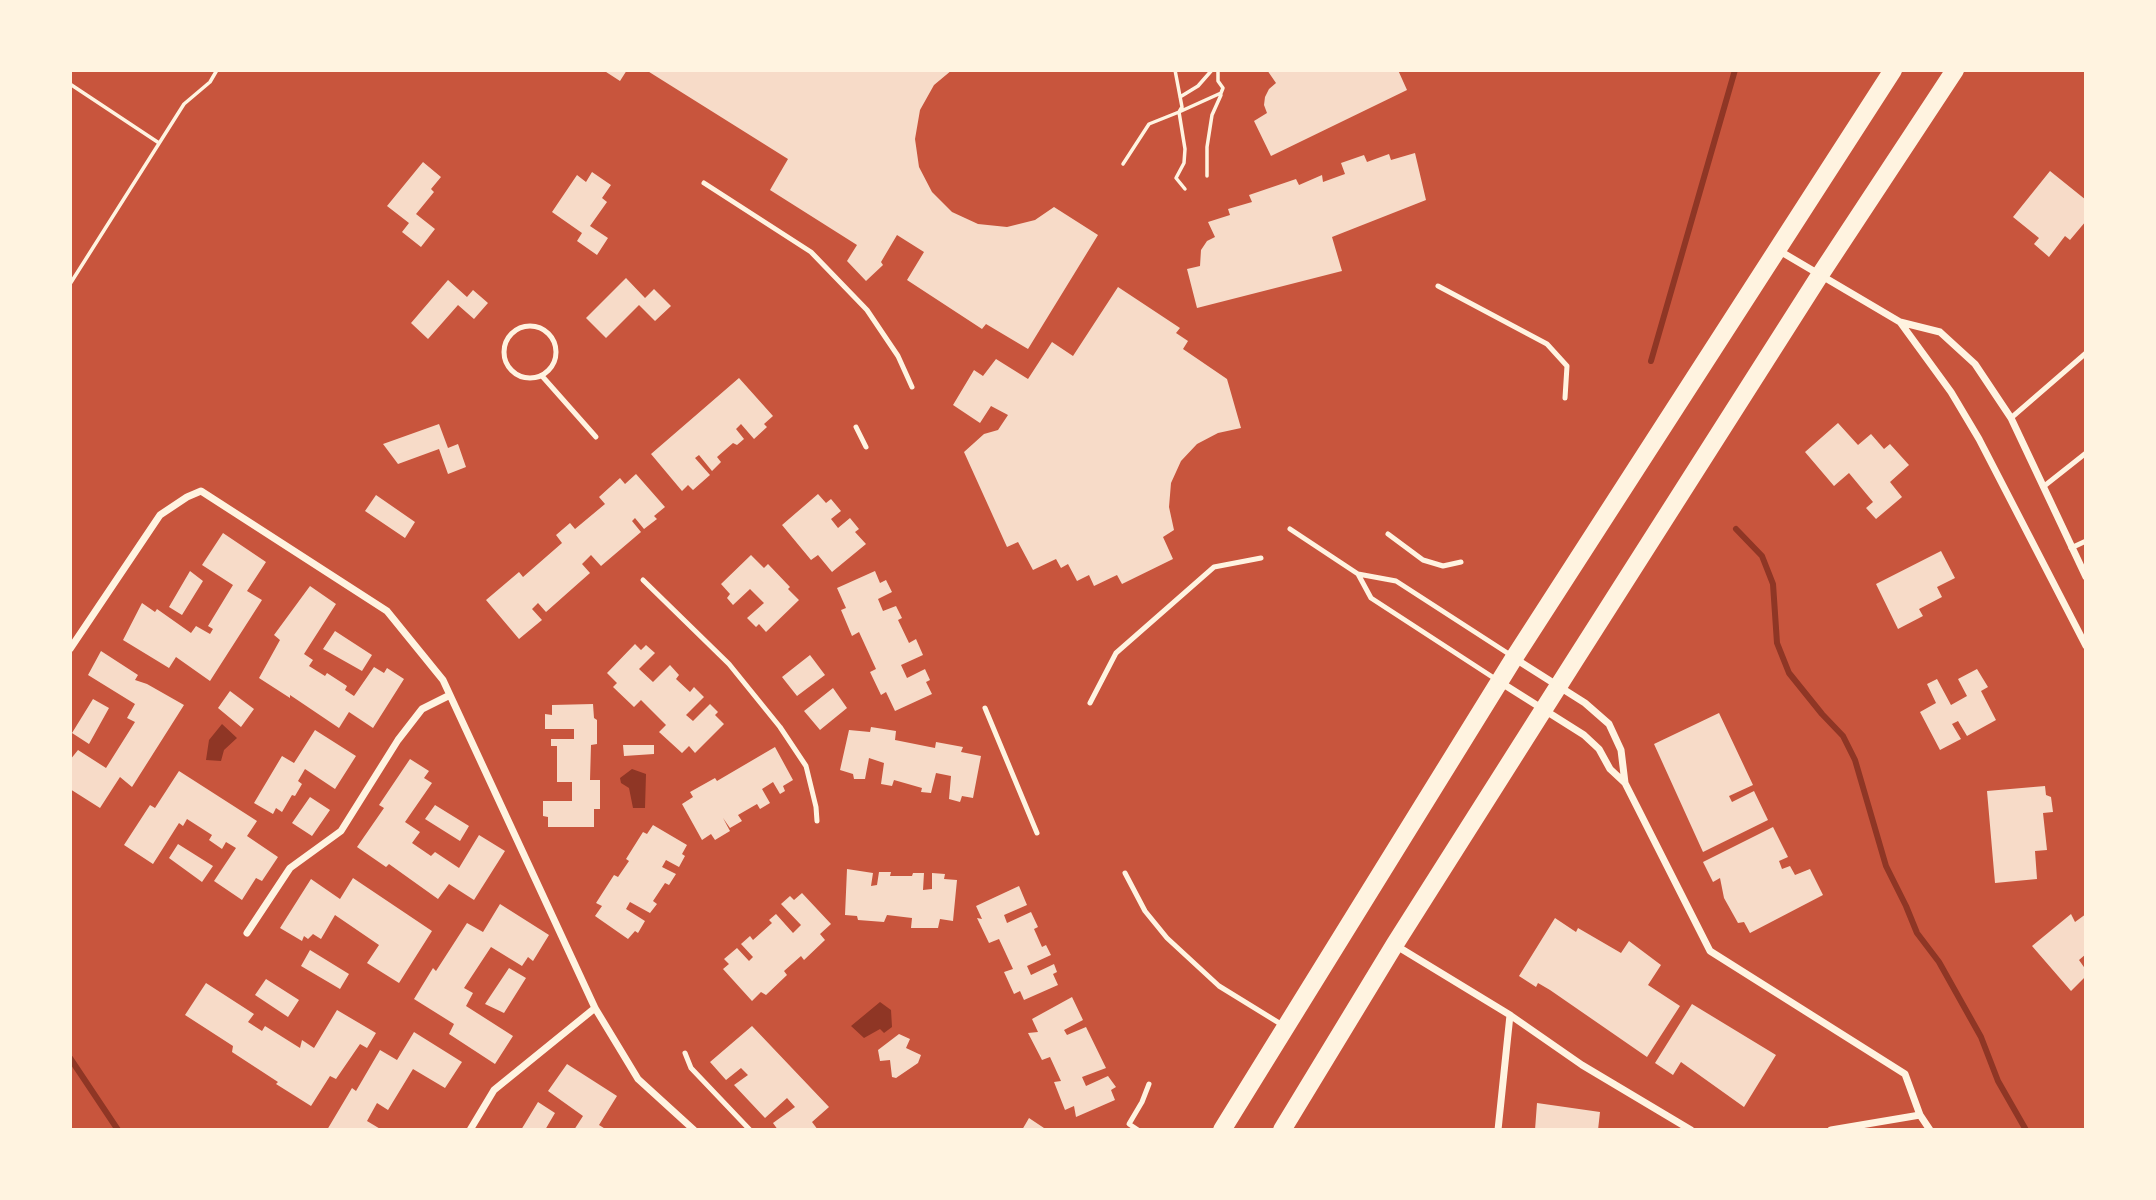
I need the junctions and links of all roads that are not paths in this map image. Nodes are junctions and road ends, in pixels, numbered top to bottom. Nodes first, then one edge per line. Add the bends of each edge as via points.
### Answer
1 (1893, 70) edge
2 (1955, 70) edge
3 (704, 183) dead end
4 (1778, 250) junction
5 (1820, 275) junction
6 (1438, 286) dead end
7 (1900, 322) junction
8 (2086, 353) edge
9 (542, 376) junction
10 (912, 387) dead end
11 (1565, 398) dead end
12 (2011, 418) junction
13 (856, 427) dead end
14 (596, 437) dead end
15 (866, 447) dead end
16 (2086, 453) edge
17 (2043, 487) junction
18 (1290, 529) dead end
19 (1388, 534) dead end
20 (2086, 541) edge
21 (2071, 548) junction
22 (1261, 558) dead end
23 (1461, 562) dead end
24 (1358, 574) junction
25 (2086, 577) edge
26 (643, 580) dead end
27 (2086, 646) edge
28 (70, 649) edge
29 (1514, 658) junction
30 (1499, 682) junction
31 (1559, 686) junction
32 (450, 695) junction
33 (1090, 703) dead end
34 (985, 708) dead end
35 (1543, 711) junction
36 (1625, 783) junction
37 (817, 821) dead end
38 (1037, 833) dead end
39 (1125, 873) dead end
40 (247, 933) dead end
41 (1395, 944) junction
42 (595, 1008) junction
43 (1510, 1015) junction
44 (1285, 1026) junction
45 (685, 1053) dead end
46 (1149, 1084) dead end
47 (1920, 1115) junction
48 (470, 1130) edge
49 (694, 1130) edge
50 (750, 1130) edge
51 (1138, 1130) edge
52 (1222, 1130) edge
53 (1282, 1130) edge
54 (1498, 1130) edge
55 (1690, 1130) edge
56 (1831, 1130) edge
57 (1930, 1130) edge

1 - 4 main road
2 - 5 main road
3 - 10 lane via 811,252 867,310 898,356
4 - 5 street
4 - 29 main road
5 - 7 street
5 - 31 main road
6 - 11 lane via 1547,344 1567,366
7 - 12 street via 1940,332 1975,364
7 - 27 street via 1979,439
8 - 12 lane
9 - 9 lane via 556,357 554,340 534,326 518,329 506,342 509,368 524,378
9 - 14 lane
12 - 17 street
13 - 15 lane
16 - 17 lane
17 - 21 street
18 - 24 lane
19 - 23 lane via 1423,560 1443,566
20 - 21 lane
21 - 25 street
22 - 33 lane via 1214,567 1115,653
24 - 29 lane via 1396,581
24 - 30 lane via 1371,598
26 - 37 lane via 729,664 780,727 806,766
28 - 32 street via 160,515 201,491 387,611
29 - 30 main road
29 - 31 street
30 - 35 street
30 - 44 main road
31 - 35 main road
31 - 36 street via 1609,724 1621,750
32 - 40 street via 422,709 341,831 290,868
32 - 42 street
34 - 38 lane
35 - 36 street via 1584,735
35 - 41 main road
36 - 47 street via 1710,951 1905,1074
39 - 44 lane via 1145,911 1167,938 1219,986
41 - 43 street
41 - 53 main road
42 - 48 street via 494,1090
42 - 49 street via 638,1079
43 - 54 street
43 - 55 street
44 - 52 main road
45 - 50 lane via 691,1068
46 - 51 lane via 1129,1124
47 - 56 street
47 - 57 street

